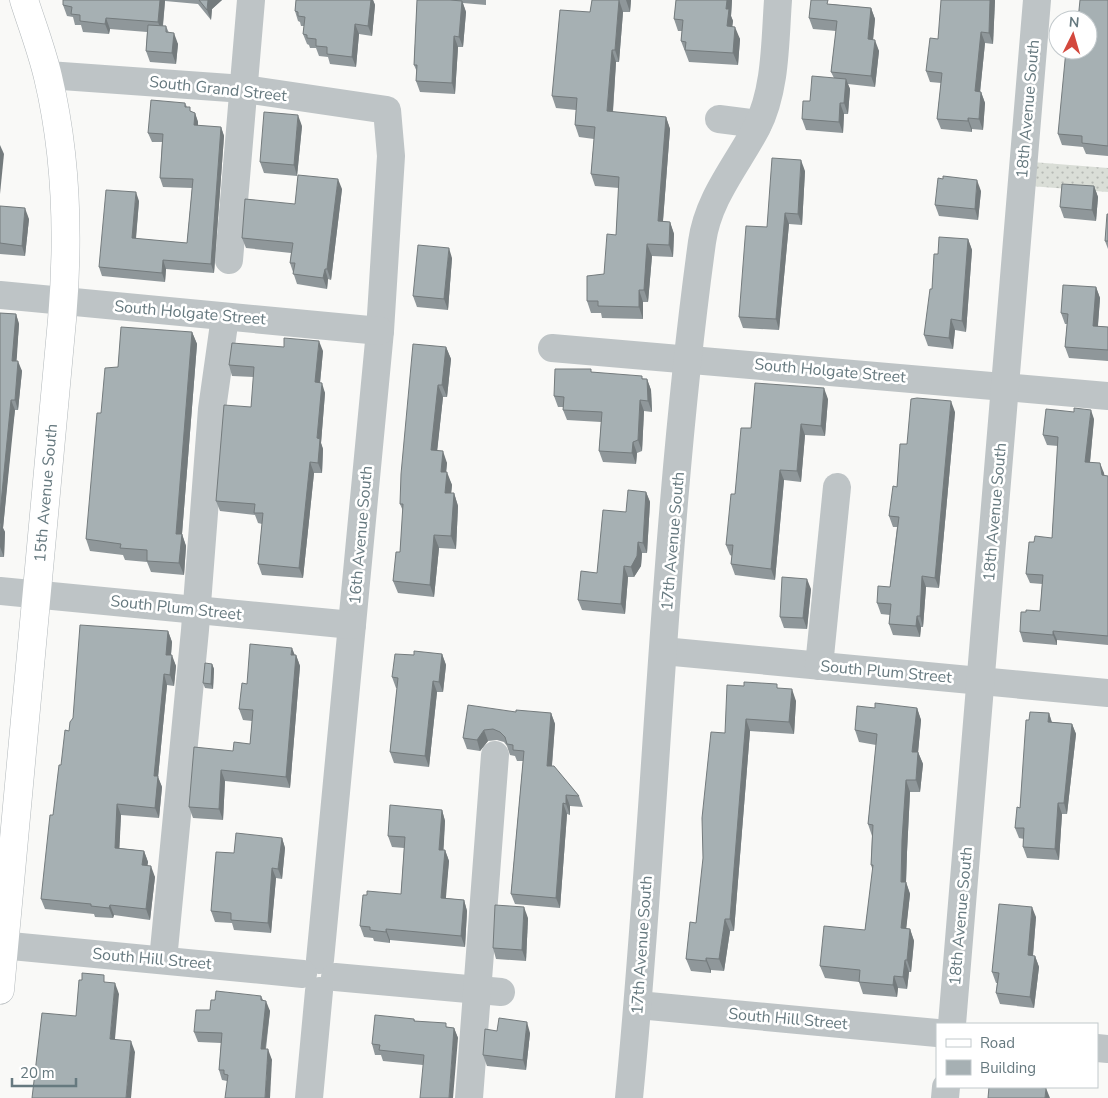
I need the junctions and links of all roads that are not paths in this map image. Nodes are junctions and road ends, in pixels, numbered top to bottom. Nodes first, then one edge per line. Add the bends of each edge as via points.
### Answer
1 (24, 0) edge
2 (251, 0) edge
3 (778, 0) edge
4 (1037, 0) edge
5 (48, 75) junction
6 (244, 89) junction
7 (387, 110) joint
8 (719, 119) dead end
9 (758, 124) junction
10 (229, 260) dead end
11 (0, 296) edge
12 (63, 301) junction
13 (225, 317) junction
14 (380, 331) junction
15 (552, 348) dead end
16 (688, 360) junction
17 (1006, 386) junction
18 (1108, 396) edge
19 (837, 487) dead end
20 (0, 591) edge
21 (37, 594) junction
22 (197, 610) junction
23 (352, 625) junction
24 (663, 651) junction
25 (819, 666) junction
26 (981, 681) junction
27 (1108, 693) edge
28 (495, 755) dead end
29 (2, 945) edge
30 (163, 960) junction
31 (319, 975) junction
32 (0, 990) edge
33 (490, 991) junction
34 (638, 1005) junction
35 (952, 1023) edge
36 (936, 1032) edge
37 (309, 1098) edge
38 (469, 1098) edge
39 (629, 1098) edge

1 - 5 main road, 15th Avenue South
2 - 6 street
3 - 9 street, 17th Avenue South via 770,84
4 - 17 street, 18th Avenue South
5 - 6 street, South Grand Street
5 - 12 main road, 15th Avenue South via 64,170 67,231
6 - 7 street, South Grand Street
6 - 10 street
7 - 14 street, 16th Avenue South via 390,156
8 - 9 street
9 - 16 street, 17th Avenue South via 712,205 703,238
11 - 12 street, South Holgate Street
12 - 13 street, South Holgate Street
12 - 21 main road, 15th Avenue South
13 - 14 street, South Holgate Street
13 - 22 street via 212,409
14 - 23 street, 16th Avenue South
15 - 16 street, South Holgate Street
16 - 17 street, South Holgate Street
16 - 24 street, 17th Avenue South
17 - 18 street, South Holgate Street
17 - 26 street, 18th Avenue South
19 - 25 street
20 - 21 street, South Plum Street
21 - 22 street, South Plum Street
21 - 29 main road, 15th Avenue South
22 - 23 street, South Plum Street
22 - 30 street
23 - 31 street, 16th Avenue South
24 - 25 street, South Plum Street
24 - 34 street, 17th Avenue South
25 - 26 street, South Plum Street
26 - 27 street, South Plum Street
26 - 35 street, 18th Avenue South
28 - 33 street
29 - 30 street, South Hill Street
29 - 32 main road, 15th Avenue South
30 - 31 street, South Hill Street
31 - 33 street, South Hill Street
31 - 37 street, 16th Avenue South
33 - 38 street
34 - 36 street, South Hill Street
34 - 39 street, 17th Avenue South

